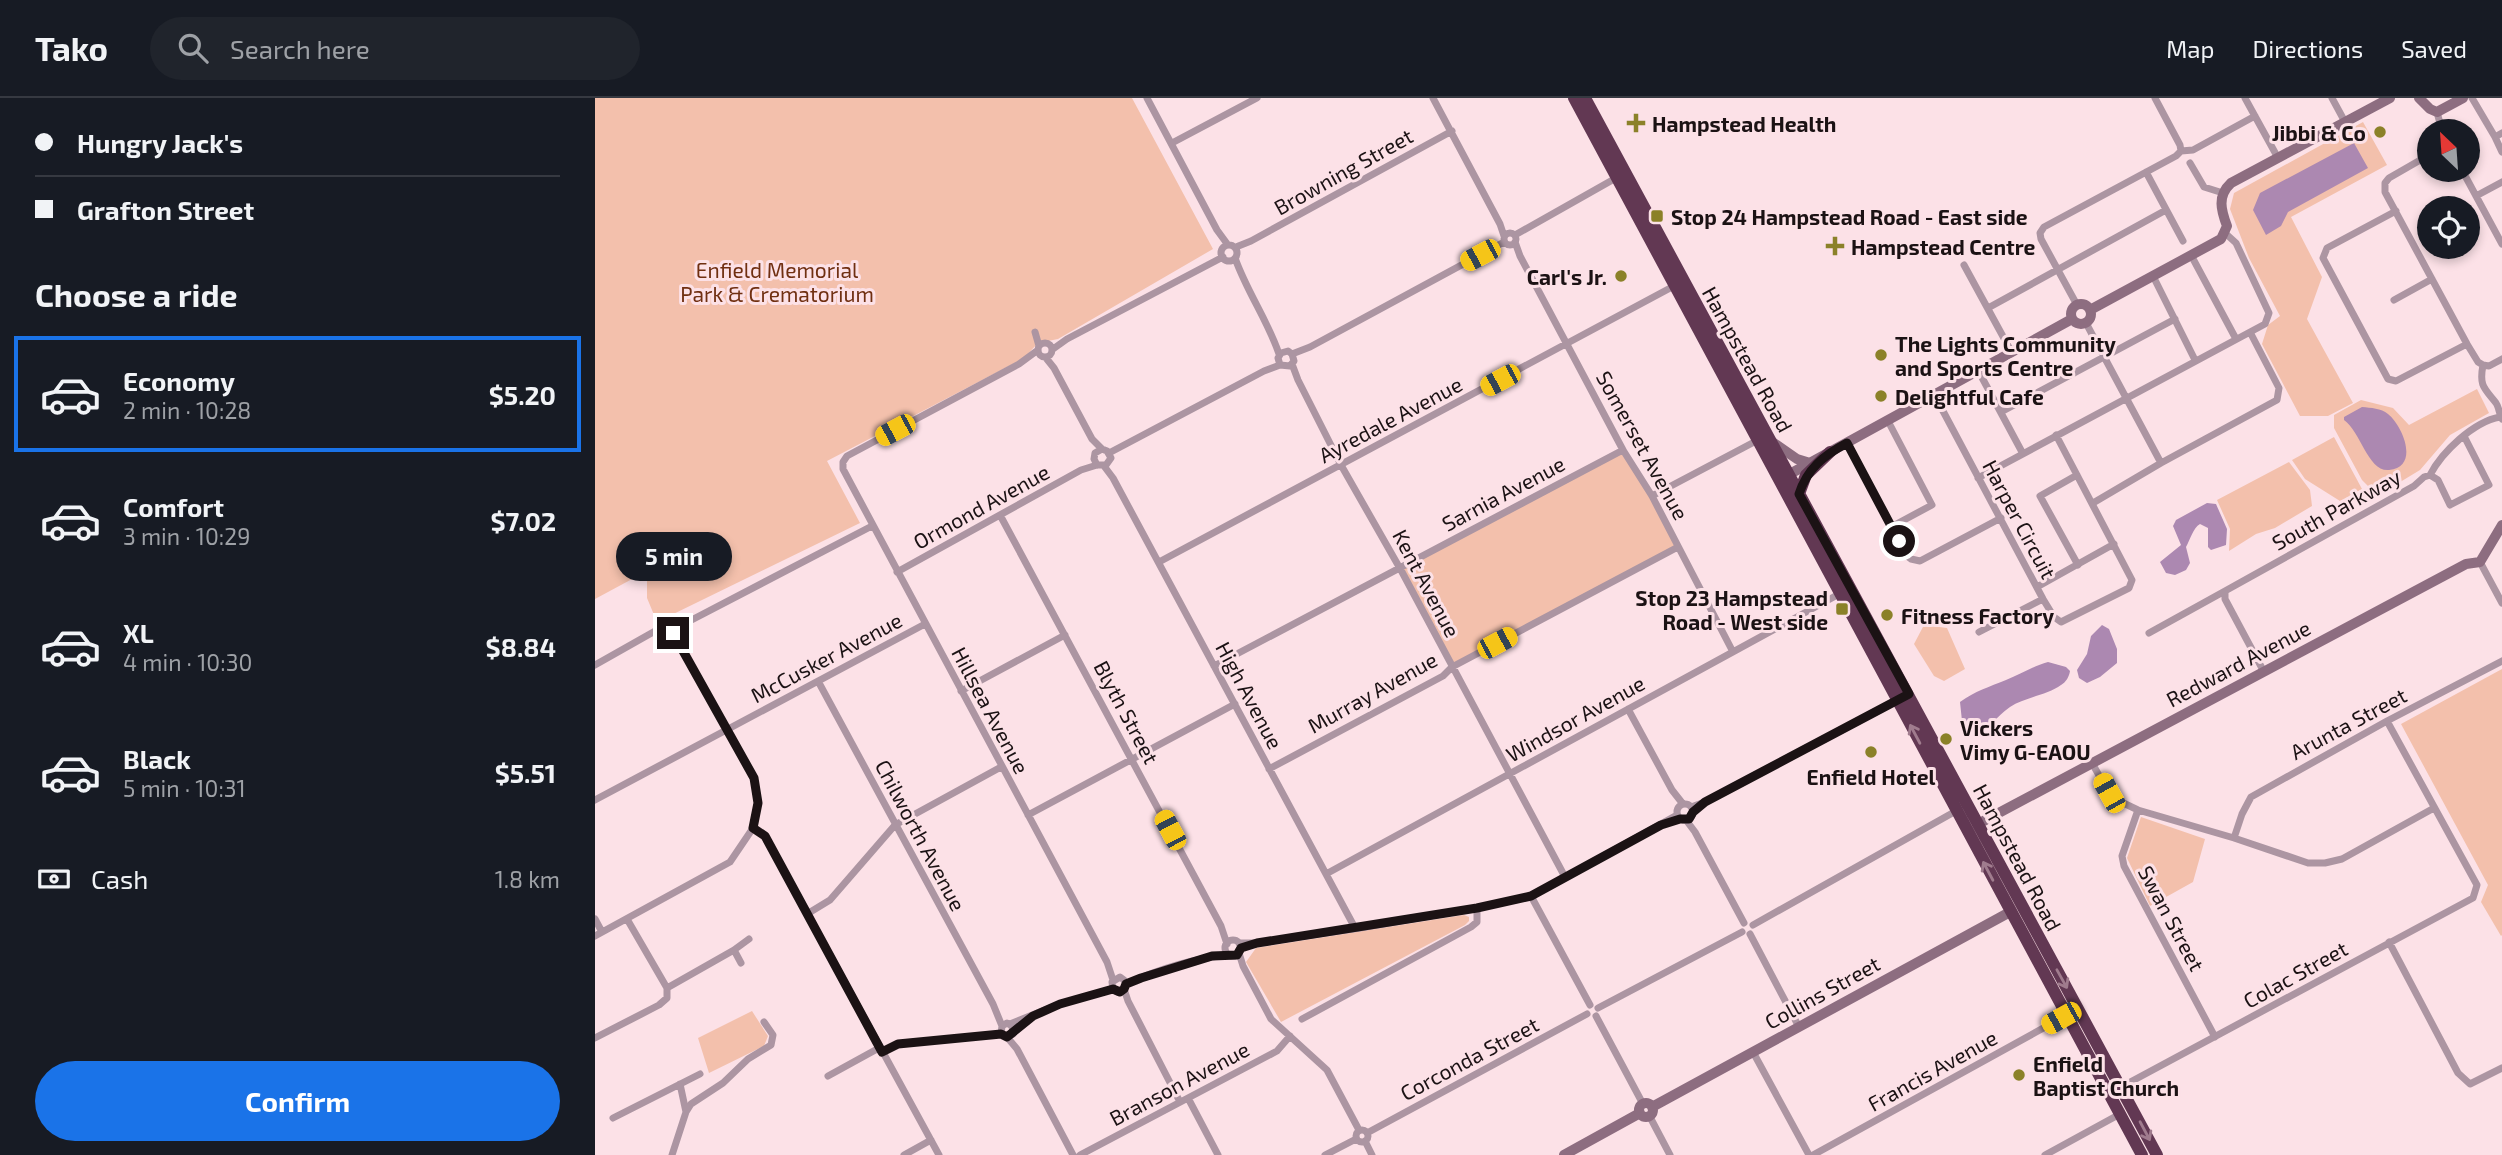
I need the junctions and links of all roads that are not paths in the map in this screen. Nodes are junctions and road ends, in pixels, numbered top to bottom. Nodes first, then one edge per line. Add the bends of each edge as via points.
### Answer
1 (1147, 98) edge
2 (1257, 98) edge
3 (1433, 98) edge
4 (1574, 98) edge
5 (1585, 98) edge
6 (2155, 98) edge
7 (2245, 98) edge
8 (2332, 98) edge
9 (2390, 98) edge
10 (2419, 98) edge
11 (2463, 98) edge
12 (2472, 98) edge
13 (2437, 112) junction
14 (2255, 117) junction
15 (2439, 119) edge
16 (2345, 122) junction
17 (1452, 131) junction
18 (2498, 135) edge
19 (1172, 143) junction
20 (2181, 151) junction
21 (2502, 152) edge
22 (2278, 158) junction
23 (2417, 162) edge
24 (2190, 163) dead end
25 (2146, 172) junction
26 (1621, 175) junction
27 (2468, 182) edge
28 (2502, 182) edge
29 (2223, 193) junction
30 (2476, 196) joint
31 (2480, 203) edge
32 (2166, 210) junction
33 (2396, 211) junction
34 (2225, 233) junction
35 (1509, 239) junction
36 (2183, 241) dead end
37 (2502, 244) edge
38 (1229, 253) junction
39 (2191, 256) junction
40 (1964, 265) dead end
41 (2057, 270) junction
42 (2153, 276) junction
43 (2432, 279) junction
44 (1678, 283) junction
45 (2394, 300) dead end
46 (2077, 305) junction
47 (1988, 308) junction
48 (2090, 310) junction
49 (2072, 319) junction
50 (2175, 320) junction
51 (2086, 323) junction
52 (2250, 331) junction
53 (2236, 339) junction
54 (1568, 344) junction
55 (2467, 344) junction
56 (1045, 350) junction
57 (2012, 353) junction
58 (2105, 358) junction
59 (1286, 359) junction
60 (2502, 359) edge
61 (2195, 360) junction
62 (2482, 370) junction
63 (1979, 372) junction
64 (1935, 396) junction
65 (2125, 397) junction
66 (2001, 412) junction
67 (2501, 418) edge
68 (1888, 421) junction
69 (2056, 435) junction
70 (2463, 436) junction
71 (1765, 438) junction
72 (1847, 443) junction
73 (1623, 450) junction
74 (1830, 452) junction
75 (2022, 452) junction
76 (1102, 458) junction
77 (1810, 463) junction
78 (2161, 463) junction
79 (1341, 465) junction
80 (845, 475) joint
81 (1789, 475) junction
82 (2077, 475) junction
83 (2430, 475) junction
84 (1978, 478) junction
85 (1652, 496) junction
86 (1796, 498) junction
87 (2093, 503) junction
88 (1000, 515) junction
89 (2001, 518) junction
90 (2502, 525) edge
91 (872, 526) junction
92 (1891, 527) junction
93 (2114, 544) junction
94 (1678, 547) junction
95 (1159, 562) junction
96 (2480, 562) junction
97 (2078, 565) junction
98 (1400, 568) junction
99 (897, 572) junction
100 (2037, 587) junction
101 (2225, 591) junction
102 (1842, 593) junction
103 (2043, 599) junction
104 (2502, 603) edge
105 (925, 624) junction
106 (673, 628) junction
107 (1979, 632) dead end
108 (2149, 633) dead end
109 (1065, 635) junction
110 (1733, 652) junction
111 (2502, 661) edge
112 (595, 665) edge
113 (1214, 666) junction
114 (1452, 667) junction
115 (2264, 672) junction
116 (818, 681) junction
117 (961, 691) junction
118 (1903, 697) junction
119 (1235, 704) junction
120 (1628, 709) junction
121 (2387, 721) junction
122 (728, 730) junction
123 (1133, 758) junction
124 (2092, 763) junction
125 (1001, 767) junction
126 (1269, 769) junction
127 (1509, 774) junction
128 (595, 800) edge
129 (1962, 808) junction
130 (2434, 808) junction
131 (2138, 810) junction
132 (1685, 813) junction
133 (1028, 815) junction
134 (895, 825) junction
135 (1972, 827) junction
136 (753, 828) junction
137 (2234, 838) junction
138 (1326, 874) junction
139 (1565, 877) junction
140 (1531, 896) junction
141 (1477, 908) junction
142 (2016, 909) junction
143 (807, 914) junction
144 (595, 919) edge
145 (627, 919) junction
146 (1746, 927) junction
147 (1355, 928) junction
148 (599, 934) edge
149 (749, 939) dead end
150 (2389, 942) junction
151 (1234, 949) junction
152 (734, 950) junction
153 (741, 963) dead end
154 (1119, 984) junction
155 (667, 988) junction
156 (1593, 1011) junction
157 (2073, 1012) junction
158 (1302, 1018) dead end
159 (764, 1022) dead end
160 (1799, 1027) junction
161 (1007, 1030) junction
162 (1290, 1035) junction
163 (2215, 1037) junction
164 (595, 1038) edge
165 (880, 1050) junction
166 (1753, 1052) junction
167 (2502, 1069) edge
168 (700, 1074) dead end
169 (828, 1076) dead end
170 (680, 1084) junction
171 (2115, 1090) junction
172 (1188, 1098) junction
173 (1180, 1102) junction
174 (2132, 1108) junction
175 (1646, 1110) junction
176 (686, 1112) junction
177 (2120, 1114) junction
178 (613, 1118) dead end
179 (1362, 1136) junction
180 (931, 1140) junction
181 (672, 1155) edge
182 (904, 1155) edge
183 (939, 1155) edge
184 (1073, 1155) edge
185 (1080, 1155) edge
186 (1218, 1155) edge
187 (1325, 1155) edge
188 (1372, 1155) edge
189 (1564, 1155) edge
190 (1670, 1155) edge
191 (1811, 1155) edge
192 (2045, 1155) edge
193 (2142, 1155) edge
194 (2158, 1155) edge

1 - 19 street, Kent Avenue
2 - 19 street
3 - 17 street, Somerset Avenue
4 - 26 highway, Hampstead Road
5 - 26 highway, Hampstead Road
6 - 20 street
7 - 14 street
8 - 16 street
9 - 16 street
10 - 13 street
11 - 13 street
12 - 18 street
13 - 15 street
14 - 20 street via 2193,150
14 - 22 street
16 - 22 street
17 - 35 street, Somerset Avenue
17 - 38 street, Browning Street
18 - 21 street
19 - 38 street, Kent Avenue
20 - 25 street
22 - 29 street via 2231,183
23 - 33 street via 2385,183
24 - 29 street via 2204,187
25 - 32 street
25 - 41 street via 2044,227 2041,239
26 - 35 street, Ormond Avenue
26 - 44 highway, Hampstead Road
27 - 30 street
28 - 30 street
29 - 34 street via 2220,205
31 - 37 street
32 - 36 street
32 - 41 street
33 - 43 street
33 - 55 street via 2327,248 2323,258 2368,343 2388,379 2396,381
34 - 39 street
34 - 52 street via 2236,243 2270,317
35 - 54 street, Somerset Avenue
35 - 59 street, Ormond Avenue
38 - 56 street, Browning Street
38 - 59 street, Kent Avenue
39 - 42 street
39 - 53 street
40 - 47 street
41 - 46 street
41 - 47 street
42 - 48 street
42 - 50 street
43 - 45 street
43 - 55 street
44 - 54 street, Ayredale Avenue
44 - 71 highway, Hampstead Road
46 - 48 street
46 - 49 street
47 - 57 street
48 - 51 street
49 - 51 street
49 - 57 street
50 - 58 street
50 - 61 street
51 - 58 street
52 - 53 street
52 - 78 street via 2279,388 2277,400
53 - 61 street
54 - 73 street, Somerset Avenue
54 - 79 street, Ayredale Avenue
55 - 62 street
56 - 76 street, High Avenue
56 - 80 street, Browning Street via 847,456
57 - 63 street
58 - 65 street
58 - 66 street
59 - 76 street, Ormond Avenue
59 - 79 street, Kent Avenue
60 - 62 street
61 - 65 street
62 - 67 street via 2485,392 2498,405
63 - 64 street
63 - 66 street
64 - 68 street
64 - 84 street, Harper Circuit
65 - 69 street
65 - 78 street
66 - 75 street
67 - 70 street
68 - 72 street
68 - 92 street via 1932,505
69 - 75 street
69 - 82 street, Harper Circuit
70 - 83 street
70 - 83 street, South Parkway via 2489,485 2450,505 2438,480
71 - 77 street
71 - 81 highway, Hampstead Road
71 - 85 street
71 - 86 highway, Hampstead Road
72 - 74 street
72 - 92 street
73 - 85 street, Somerset Avenue
73 - 98 street, Sarnia Avenue
74 - 77 street
74 - 86 highway via 1806,475
75 - 84 street
76 - 88 street, Ormond Avenue
76 - 95 street, High Avenue
77 - 81 street
78 - 87 street
79 - 95 street, Ayredale Avenue
79 - 98 street, Kent Avenue
80 - 91 street, Hillsea Avenue
81 - 86 highway, Hampstead Road
82 - 87 street, Harper Circuit
82 - 97 street via 2040,496
83 - 101 street, South Parkway
84 - 89 street, Harper Circuit
85 - 94 street, Somerset Avenue
86 - 102 highway, Hampstead Road
86 - 118 highway, Hampstead Road
87 - 93 street, Harper Circuit
88 - 99 street, Ormond Avenue
88 - 109 street, Blyth Street
89 - 92 street via 1920,561 1907,556
89 - 100 street, Harper Circuit
90 - 96 street
91 - 99 street, Hillsea Avenue
91 - 106 street
93 - 97 street
93 - 103 street, Harper Circuit via 2132,580 2129,588 2061,622
94 - 110 street, Somerset Avenue
94 - 114 street, Murray Avenue
95 - 113 street, High Avenue
96 - 104 street
96 - 115 street, Redward Avenue via 2466,564
97 - 100 street
98 - 113 street, Sarnia Avenue
98 - 114 street, Kent Avenue
99 - 105 street, Hillsea Avenue
100 - 103 street, Harper Circuit
101 - 108 street, South Parkway
101 - 115 street
102 - 110 street, Windsor Avenue
102 - 118 highway, Hampstead Road
103 - 107 street
105 - 116 street, McCusker Avenue
105 - 117 street, Hillsea Avenue
106 - 112 street
106 - 122 street
109 - 117 street
109 - 123 street, Blyth Street
110 - 120 street, Windsor Avenue
111 - 121 street, Arunta Street
113 - 119 street, High Avenue
114 - 126 street, Murray Avenue
114 - 127 street, Kent Avenue
115 - 124 street, Redward Avenue
116 - 122 street, McCusker Avenue
116 - 134 street, Chilworth Avenue
117 - 125 street, Hillsea Avenue
118 - 129 highway, Hampstead Road
118 - 132 street
119 - 123 street
119 - 126 street, High Avenue
120 - 127 street, Windsor Avenue
120 - 132 street
121 - 130 street
121 - 137 street, Arunta Street via 2251,797
122 - 128 street, McCusker Avenue
122 - 136 street via 754,778 758,803
123 - 133 street
123 - 151 street, Blyth Street
124 - 131 street via 2109,793
124 - 135 street, Redward Avenue
125 - 133 street, Hillsea Avenue
125 - 134 street
126 - 138 street, High Avenue
127 - 138 street, Windsor Avenue
127 - 139 street, Kent Avenue
129 - 135 highway, Hampstead Road
129 - 146 street, Corconda Street
130 - 137 street via 2342,859 2325,863 2308,863
130 - 150 street, Colac Street via 2477,885 2473,898
131 - 137 street
131 - 163 street, Swan Street via 2122,856 2124,866
132 - 139 street
132 - 146 street
133 - 154 street, Hillsea Avenue
134 - 143 street via 830,901
134 - 161 street, Chilworth Avenue
135 - 142 highway, Hampstead Road
136 - 143 street via 765,836
136 - 145 street via 730,862
138 - 147 street, High Avenue
139 - 140 street
140 - 141 street
140 - 156 street
141 - 147 street
141 - 158 street via 1477,922 1471,927
142 - 157 highway, Hampstead Road
142 - 160 street, Collins Street
143 - 165 street
144 - 148 street
145 - 148 street
145 - 155 street
146 - 156 street, Corconda Street
146 - 160 street via 1745,935 1750,934
147 - 151 street
149 - 152 street
150 - 163 street, Colac Street
150 - 167 street via 2458,1073 2470,1084
151 - 154 street
151 - 162 street, Blyth Street via 1271,1019
152 - 153 street
152 - 155 street
154 - 161 street via 1060,1004
154 - 173 street, Hillsea Avenue
155 - 164 street via 667,998 659,1005
156 - 175 street
156 - 179 street, Corconda Street
157 - 171 highway, Hampstead Road
157 - 191 street, Francis Avenue
159 - 176 street via 773,1035 771,1045
160 - 166 street, Collins Street
161 - 165 street
161 - 184 street, Chilworth Avenue
162 - 172 street, Branson Avenue via 1277,1051
162 - 179 street, Blyth Street via 1327,1070
163 - 171 street, Colac Street
165 - 169 street
165 - 180 street
166 - 175 street, Collins Street
166 - 191 street
168 - 170 street
170 - 176 street
170 - 178 street
171 - 174 highway, Hampstead Road
171 - 177 highway, Hampstead Road
172 - 173 street, Branson Avenue
172 - 186 street
173 - 185 street, Branson Avenue
174 - 177 highway
174 -> 194 highway, Hampstead Road
175 - 189 street, Collins Street
175 - 190 street
176 - 181 street
177 - 192 street
177 - 193 highway, Hampstead Road
179 - 187 street, Corconda Street
179 - 188 street, Blyth Street
180 - 182 street
180 - 183 street

